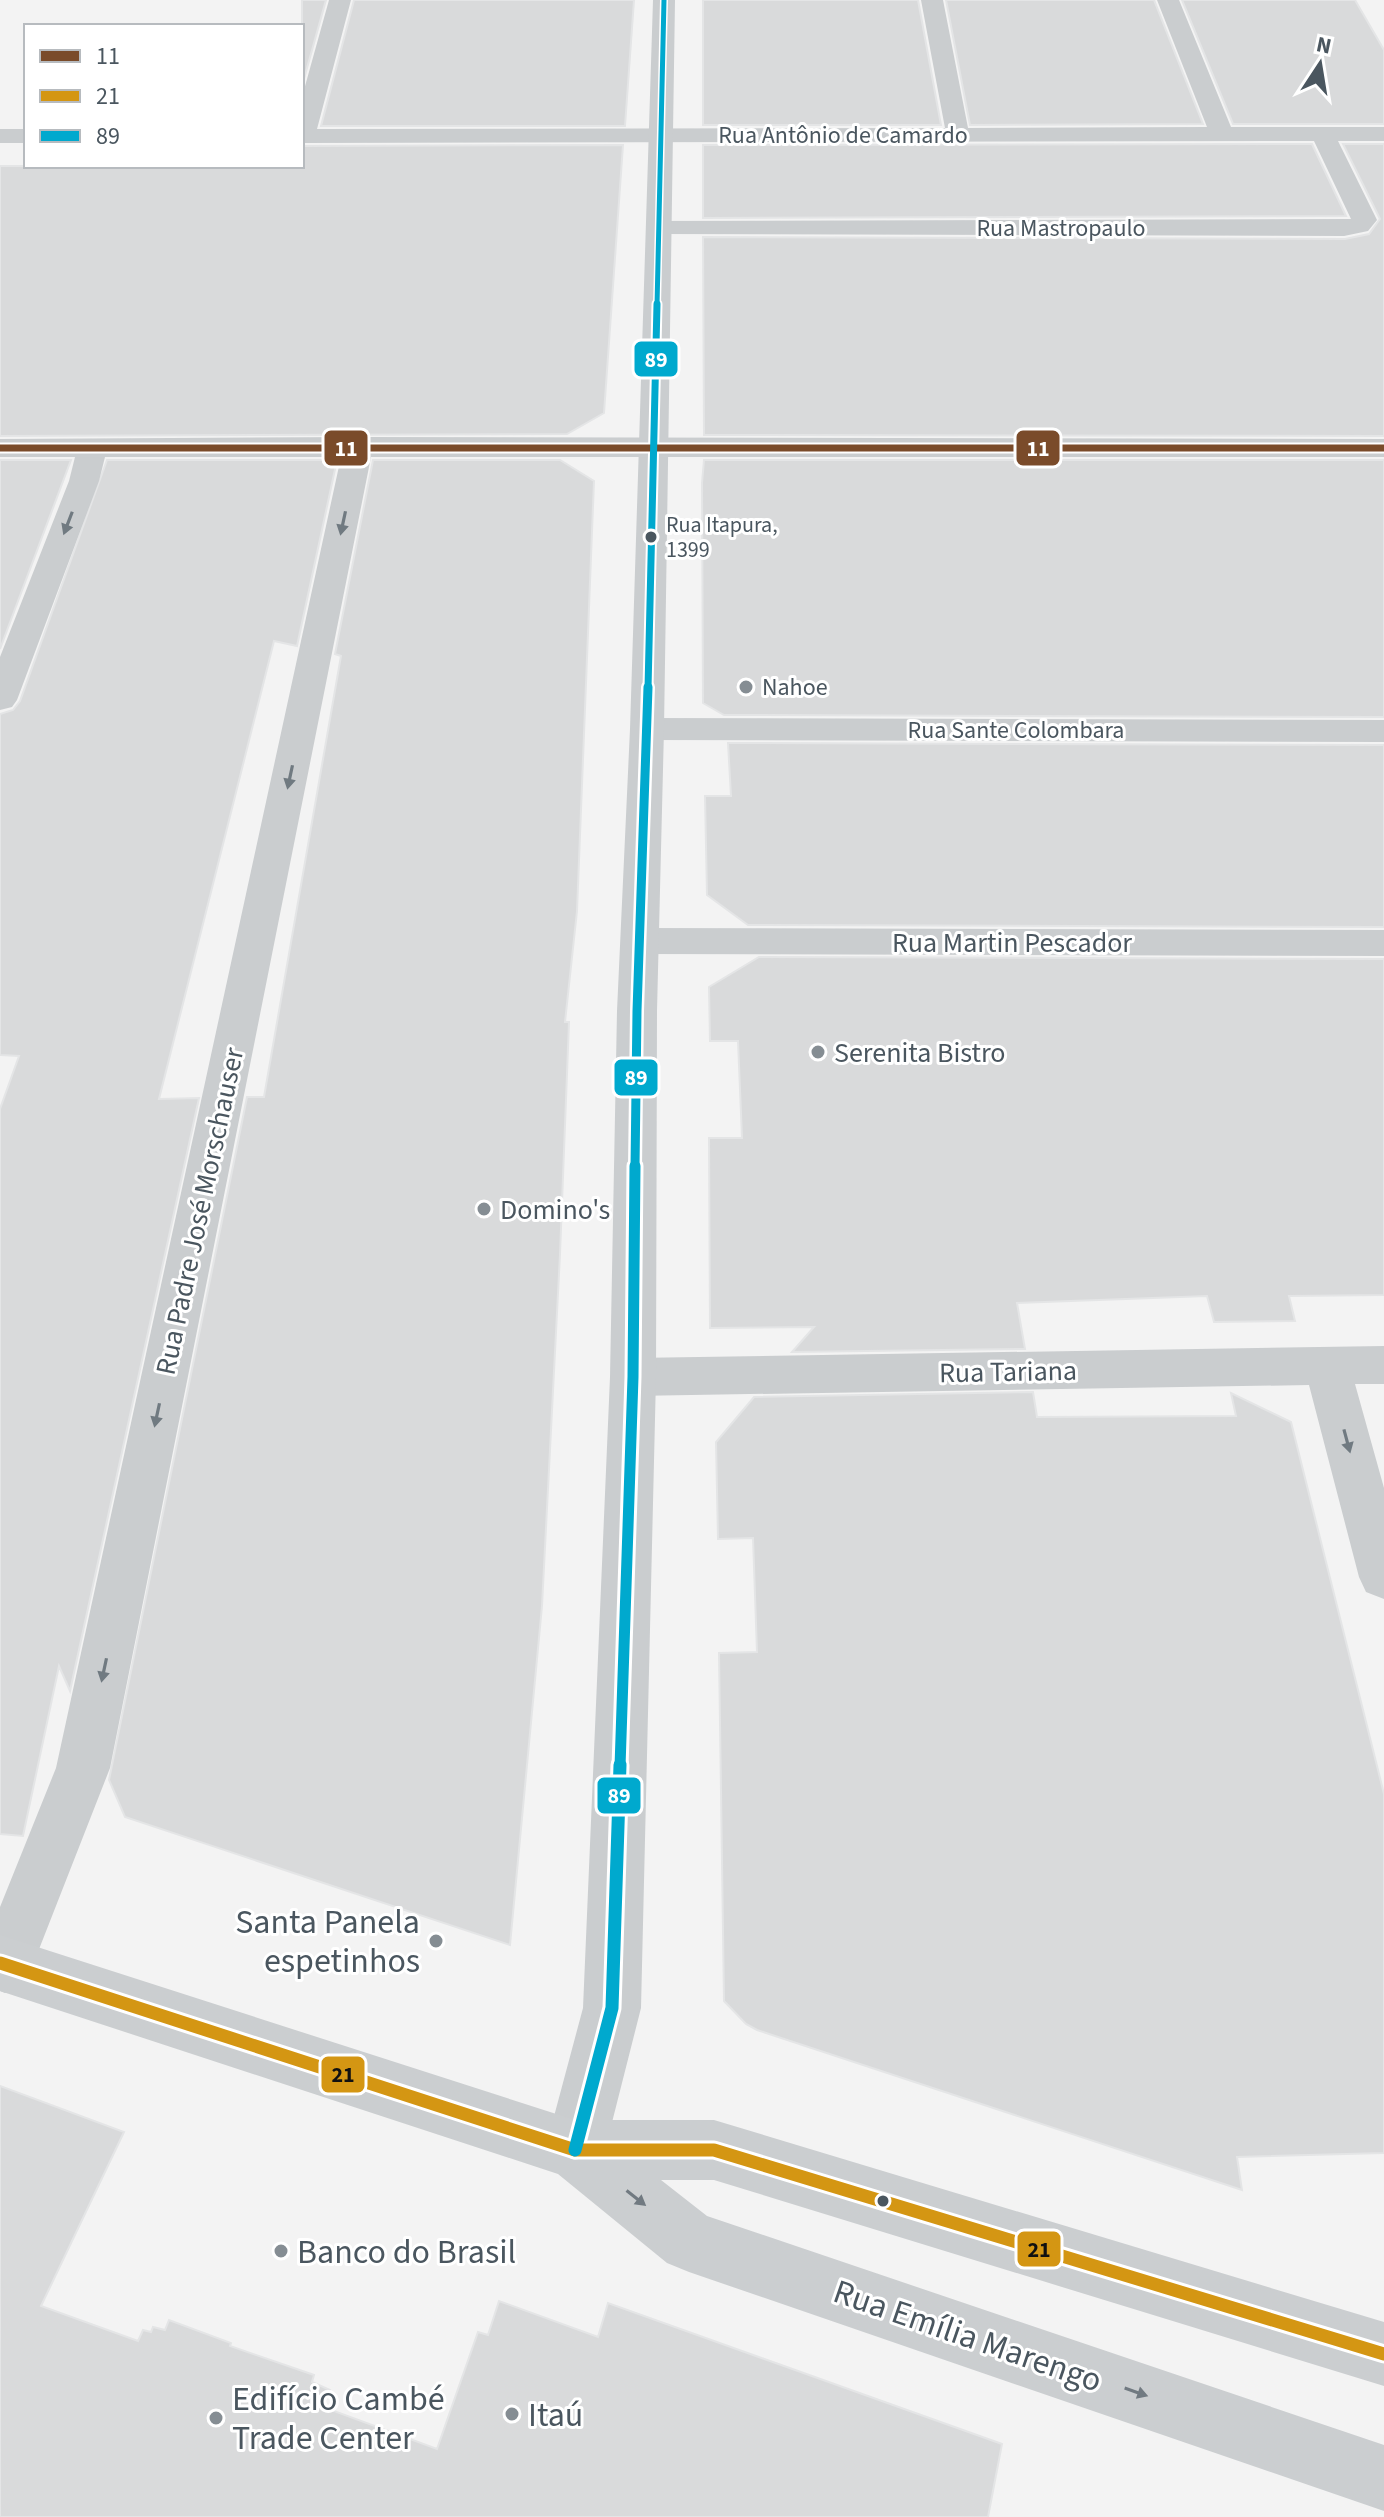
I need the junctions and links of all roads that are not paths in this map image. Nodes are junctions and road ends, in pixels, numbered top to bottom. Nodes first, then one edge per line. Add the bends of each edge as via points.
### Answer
1 (340, 0) edge
2 (664, 0) edge
3 (932, 0) edge
4 (1168, 0) edge
5 (304, 132) edge
6 (1322, 134) junction
7 (1384, 134) edge
8 (661, 135) junction
9 (958, 135) junction
10 (1222, 135) junction
11 (0, 136) edge
12 (24, 136) edge
13 (304, 136) edge
14 (659, 226) junction
15 (358, 446) junction
16 (654, 446) junction
17 (0, 448) edge
18 (1384, 448) edge
19 (92, 449) junction
20 (0, 700) edge
21 (647, 729) junction
22 (1384, 731) edge
23 (640, 941) junction
24 (1384, 943) edge
25 (1384, 1365) edge
26 (1327, 1366) junction
27 (633, 1377) junction
28 (1384, 1577) edge
29 (2, 1964) edge
30 (575, 2150) junction
31 (1384, 2354) edge
32 (1384, 2478) edge

1 - 5 street
2 - 8 street
3 - 9 street
4 - 10 street
6 - 7 street, Rua Antônio de Camardo
6 - 10 street, Rua Antônio de Camardo
6 - 14 street, Rua Mastropaulo via 1364,220 1359,226
8 - 9 street, Rua Antônio de Camardo
8 - 13 street, Rua Antônio de Camardo
8 - 14 street
9 - 10 street, Rua Antônio de Camardo
11 - 12 street
14 - 16 street
15 - 16 street
15 - 19 street
15 -> 29 street, Rua Padre José Morschauser via 83,1768
16 - 18 street
16 - 21 street
17 - 19 street
19 -> 20 street
21 - 22 street, Rua Sante Colombara
21 - 23 street
23 - 24 street, Rua Martin Pescador
23 - 27 street
25 - 26 street, Rua Tariana
26 - 27 street, Rua Tariana
26 -> 28 street
27 - 30 street via 612,2008
29 - 30 main road, Rua Emília Marengo
30 - 31 main road, Rua Emília Marengo via 714,2150
30 -> 32 main road, Rua Emília Marengo via 689,2241

